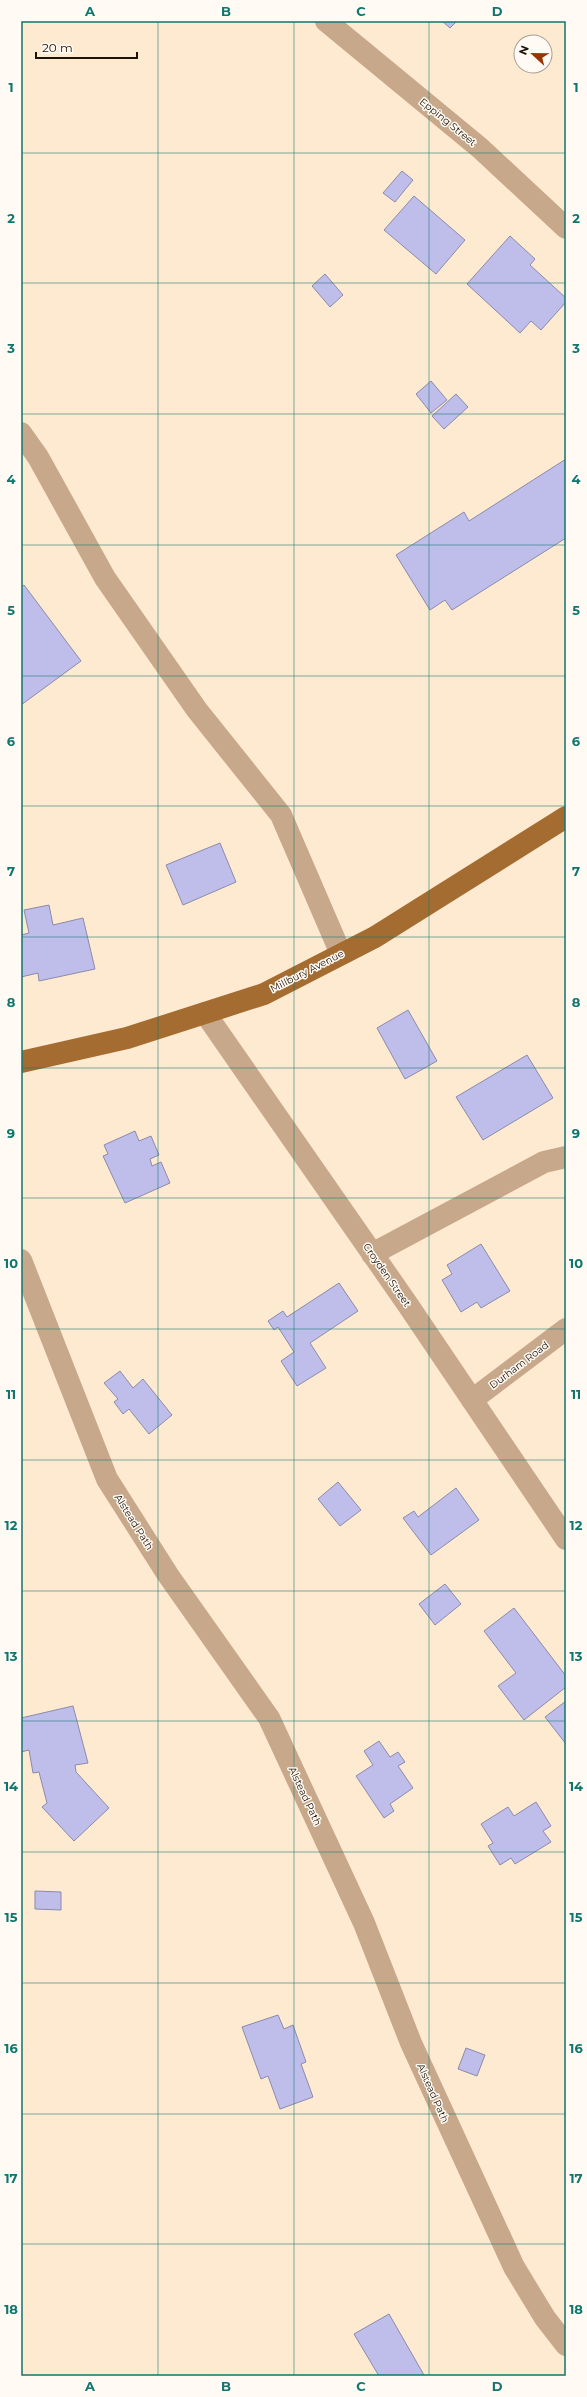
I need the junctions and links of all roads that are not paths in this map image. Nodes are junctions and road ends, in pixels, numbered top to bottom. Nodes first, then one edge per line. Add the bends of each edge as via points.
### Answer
1 (326, 21) edge
2 (566, 228) edge
3 (21, 433) edge
4 (566, 818) edge
5 (340, 954) junction
6 (205, 1013) junction
7 (21, 1062) edge
8 (566, 1157) edge
9 (372, 1254) junction
10 (21, 1260) edge
11 (566, 1329) edge
12 (472, 1400) junction
13 (566, 1539) edge
14 (566, 2345) edge

1 - 2 street, Epping Street via 480,148
3 - 5 street via 38,457 105,578 197,710 281,815
4 - 5 main road, Millbury Avenue via 375,937
5 - 6 main road, Millbury Avenue via 264,994
6 - 7 main road, Millbury Avenue via 127,1038
6 - 9 street, Croyden Street
8 - 9 street via 544,1162
9 - 12 street, Croyden Street
10 - 14 street, Alstead Path via 107,1479 168,1575 269,1718 364,1923 411,2043 514,2267 545,2318
11 - 12 street, Durham Road
12 - 13 street, Croyden Street

